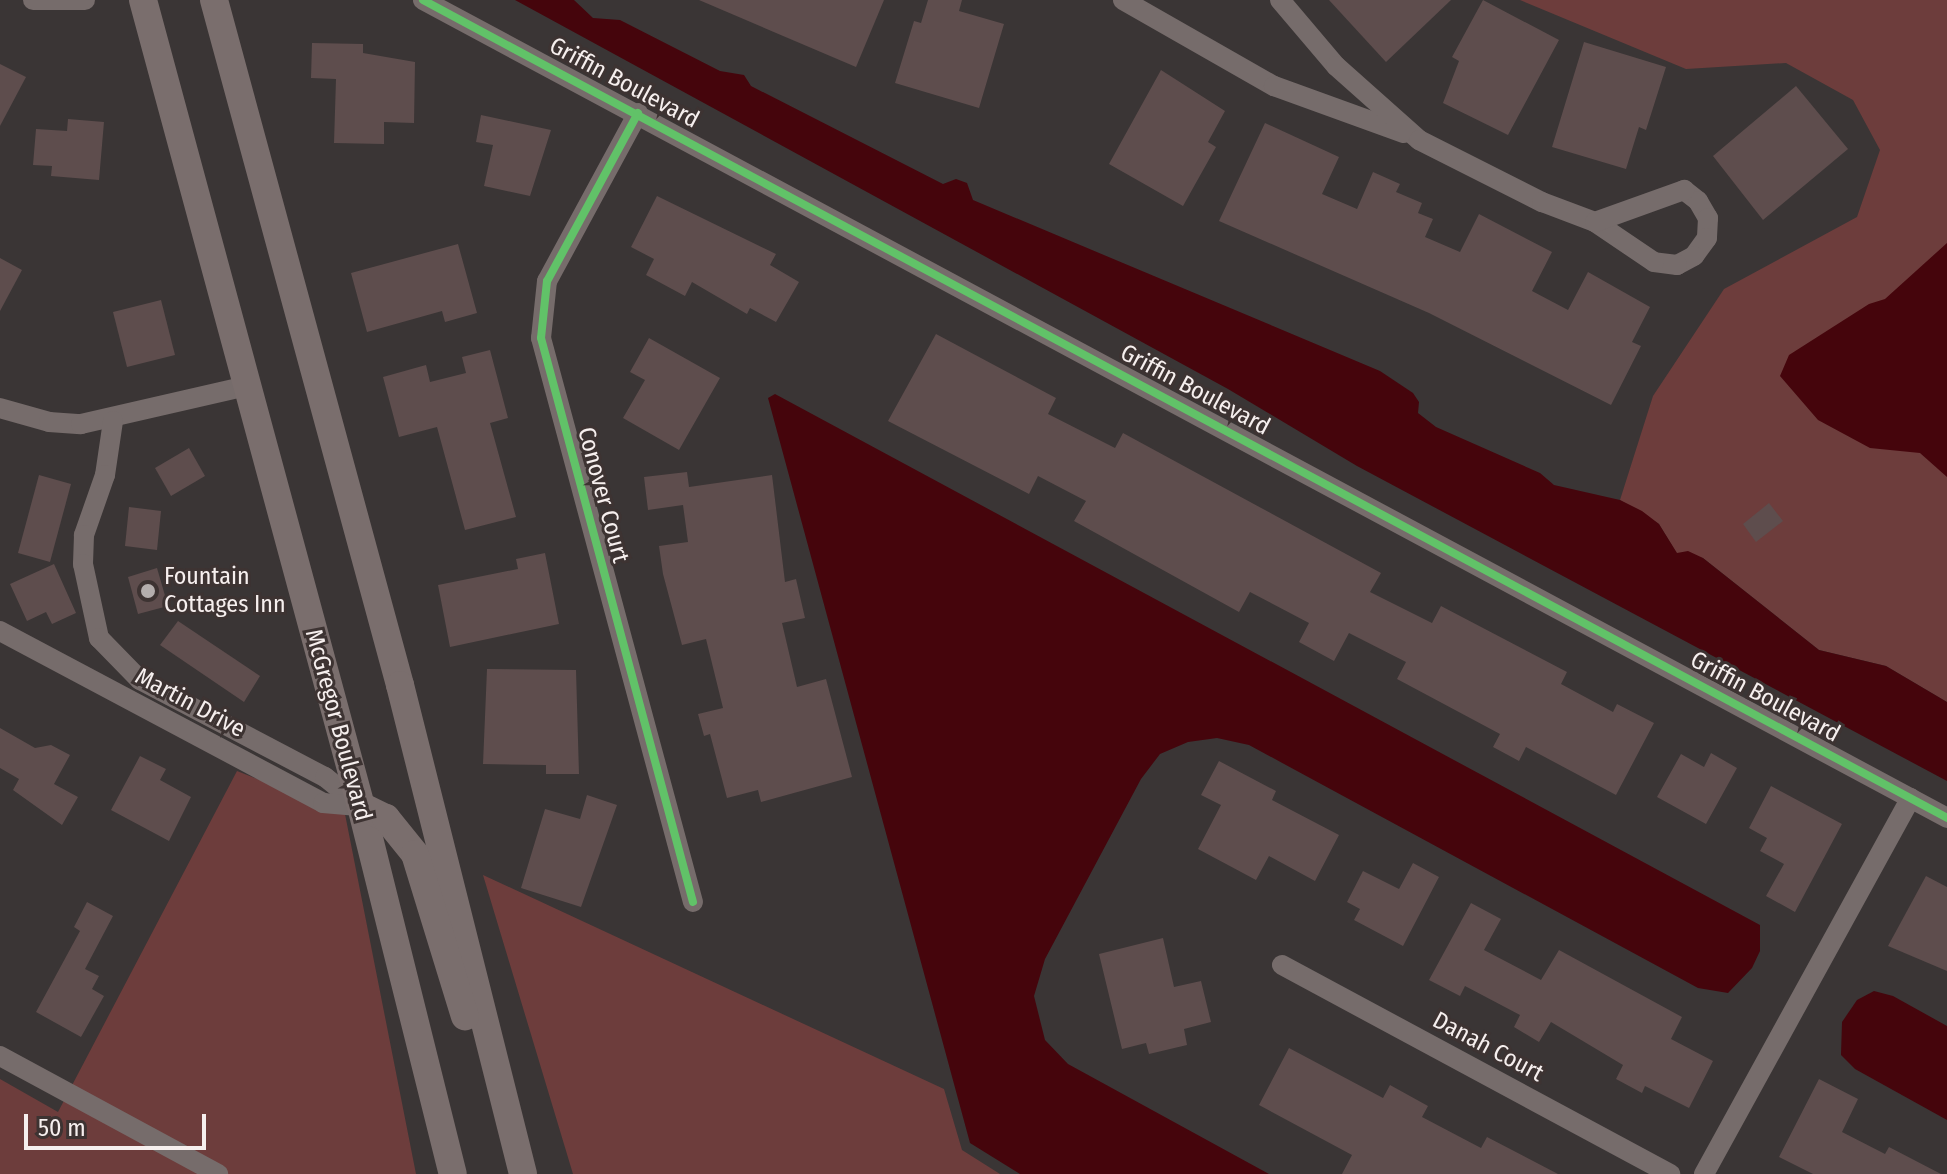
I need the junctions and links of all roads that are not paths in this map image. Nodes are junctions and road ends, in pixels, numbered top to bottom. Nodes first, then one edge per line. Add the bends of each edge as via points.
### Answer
1 (33, 0) edge
2 (85, 0) edge
3 (143, 0) edge
4 (214, 0) edge
5 (423, 0) edge
6 (1123, 0) edge
7 (1280, 0) edge
8 (638, 113) junction
9 (1419, 140) junction
10 (1595, 222) junction
11 (247, 386) junction
12 (0, 408) edge
13 (113, 421) junction
14 (0, 631) edge
15 (1911, 798) junction
16 (361, 806) junction
17 (1947, 818) edge
18 (693, 902) dead end
19 (1282, 965) dead end
20 (0, 1056) edge
21 (502, 1091) junction
22 (218, 1174) edge
23 (453, 1174) edge
24 (523, 1174) edge
25 (1670, 1174) edge
26 (1704, 1174) edge

1 - 2 street
3 - 11 main road, McGregor Boulevard
4 - 21 main road via 400,685
5 - 8 street, Griffin Boulevard
6 - 9 street via 1274,86
7 - 9 street via 1336,66
8 - 15 street, Griffin Boulevard
8 - 18 street, Conover Court via 547,281 541,338
9 - 10 street via 1542,202
10 - 10 street via 1654,262 1677,265 1694,256 1707,238 1708,218 1684,190
11 - 13 street
11 - 16 main road, McGregor Boulevard
12 - 13 street via 49,422
13 - 16 street via 105,475 84,535 84,575 99,638 140,680 325,777
14 - 16 street, Martin Drive via 323,803
15 - 17 street, Griffin Boulevard
15 - 26 street
16 - 21 main road via 386,818 415,854 478,1058
16 - 23 main road, McGregor Boulevard
19 - 25 street, Danah Court
20 - 22 street
21 - 24 main road

